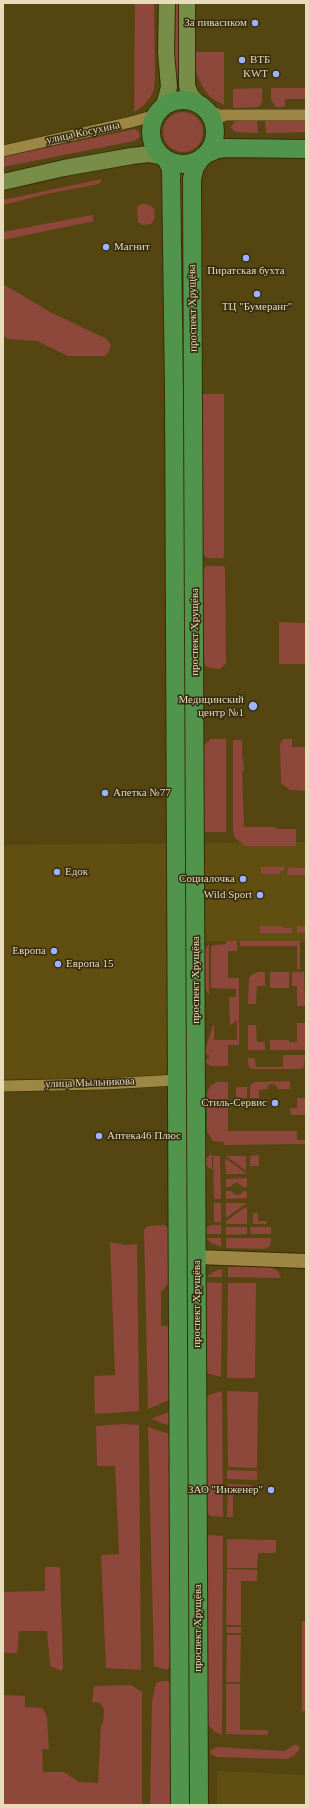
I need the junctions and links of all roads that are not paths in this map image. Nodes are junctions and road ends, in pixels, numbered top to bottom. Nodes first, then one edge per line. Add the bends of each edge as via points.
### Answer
1 (167, 3) edge
2 (187, 3) edge
3 (200, 106) junction
4 (161, 109) junction
5 (306, 115) edge
6 (220, 131) junction
7 (306, 149) edge
8 (3, 151) edge
9 (204, 156) junction
10 (165, 158) junction
11 (3, 182) edge
12 (196, 1077) junction
13 (177, 1080) junction
14 (3, 1086) edge
15 (197, 1257) junction
16 (306, 1261) edge
17 (180, 1805) edge
18 (199, 1805) edge

1 - 4 main road via 166,52 169,87
2 - 3 main road via 187,86 191,96
3 - 4 main road via 188,101 178,101
3 - 6 main road
4 - 8 street, улица Косухина via 149,117 131,122
4 - 10 main road via 154,119 151,130 154,145
5 - 6 street
6 - 7 main road
6 - 9 main road via 218,149
9 - 10 main road via 184,164
9 - 12 main road, проспект Хрущёва via 194,167 192,180
10 - 11 main road via 149,154 132,156
10 - 13 main road, проспект Хрущёва via 171,170 174,391
12 - 13 main road
12 - 15 main road, проспект Хрущёва
13 - 14 street, улица Мыльникова
13 - 17 main road, проспект Хрущёва
15 - 16 street
15 - 18 main road, проспект Хрущёва

